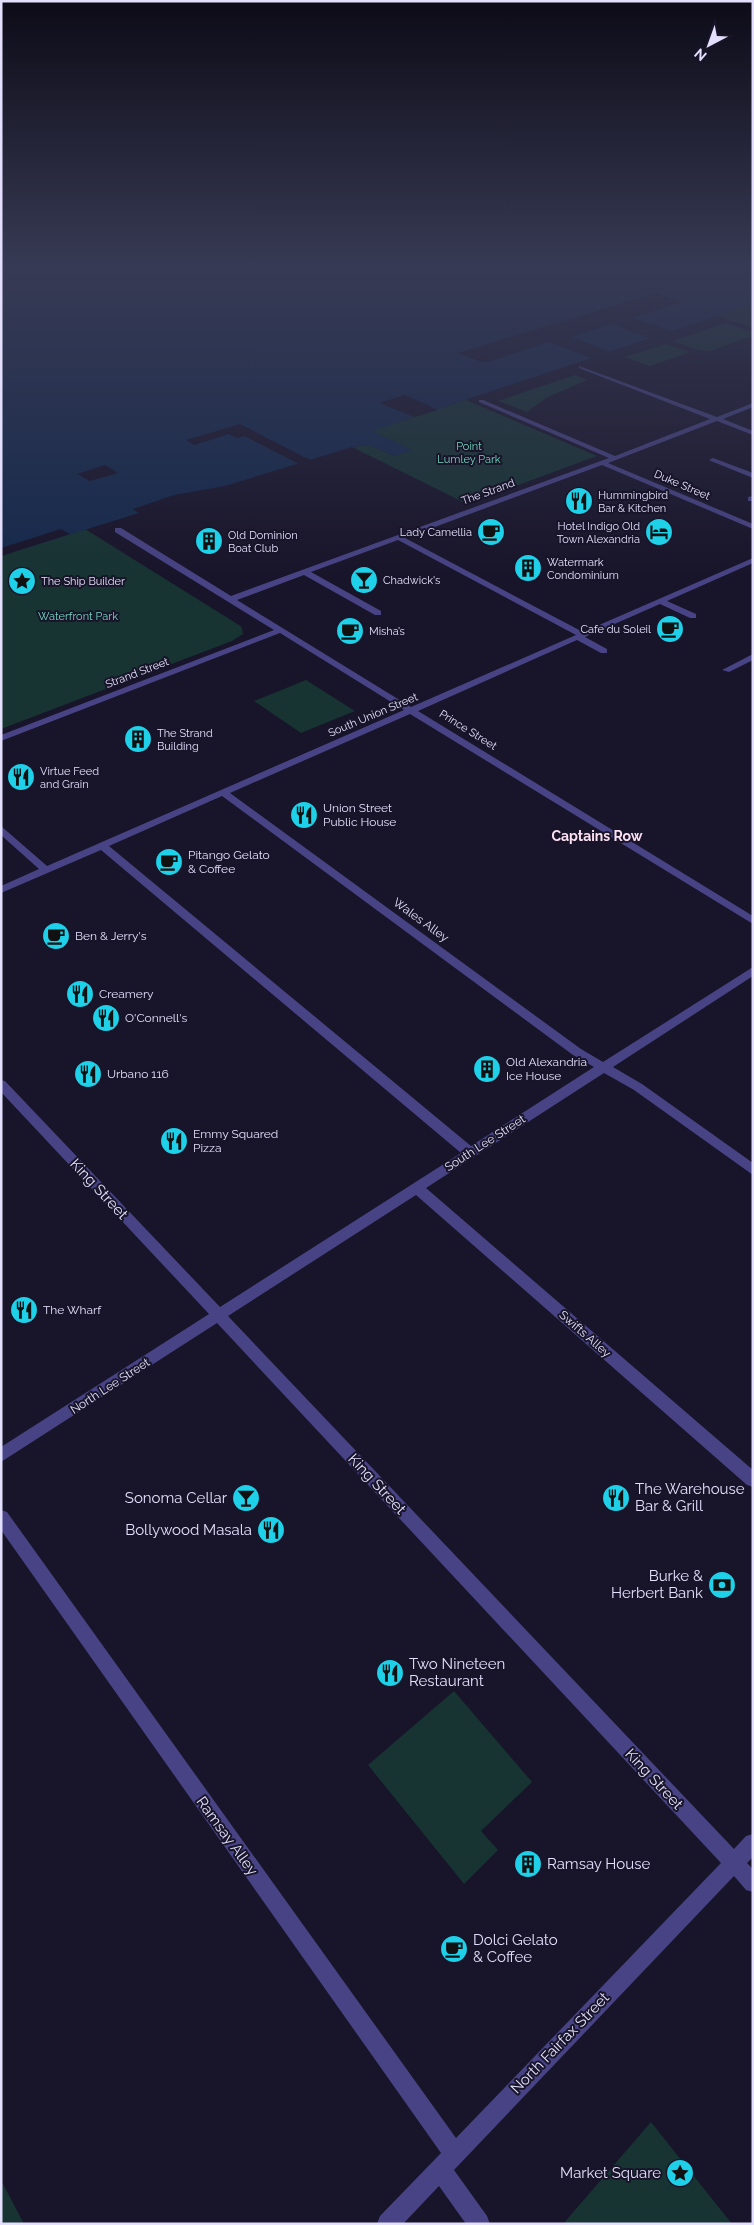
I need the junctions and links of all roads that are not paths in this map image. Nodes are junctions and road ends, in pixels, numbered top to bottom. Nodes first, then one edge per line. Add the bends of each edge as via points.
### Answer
1 (591, 371) edge
2 (481, 400) dead end
3 (753, 405) edge
4 (716, 419) junction
5 (753, 433) edge
6 (615, 458) junction
7 (713, 460) dead end
8 (602, 463) junction
9 (753, 476) edge
10 (753, 527) edge
11 (118, 530) dead end
12 (398, 537) junction
13 (753, 560) edge
14 (304, 572) junction
15 (230, 599) junction
16 (661, 601) junction
17 (378, 613) dead end
18 (693, 616) dead end
19 (281, 630) junction
20 (581, 636) junction
21 (604, 651) dead end
22 (753, 657) edge
23 (726, 670) dead end
24 (412, 710) junction
25 (1, 738) edge
26 (224, 792) junction
27 (1, 829) edge
28 (103, 846) junction
29 (46, 870) junction
30 (1, 890) edge
31 (753, 921) edge
32 (753, 971) edge
33 (604, 1067) junction
34 (1, 1084) edge
35 (470, 1153) junction
36 (753, 1170) edge
37 (417, 1188) junction
38 (218, 1316) junction
39 (1, 1455) edge
40 (753, 1480) edge
41 (1, 1517) edge
42 (753, 1842) edge
43 (734, 1862) junction
44 (753, 1883) edge
45 (447, 2162) junction
46 (388, 2224) edge
47 (479, 2224) edge

1 - 4 street
2 - 6 street
3 - 4 street, The Strand
4 - 5 street
4 - 6 street, The Strand
6 - 8 street, The Strand
7 - 9 street
8 - 10 street, Duke Street
8 - 12 street, The Strand
11 - 15 street, Prince Street
12 - 14 street, The Strand
12 - 20 street
13 - 16 street, South Union Street
14 - 15 street, The Strand
14 - 17 street
15 - 19 street, Prince Street
16 - 18 street
16 - 20 street, South Union Street
19 - 24 street, Prince Street
19 - 25 street, Strand Street
20 - 21 street
20 - 24 street, South Union Street
22 - 23 street
24 - 26 street, South Union Street
24 - 31 street, Prince Street
26 - 28 street, South Union Street
26 - 33 street, Wales Alley via 577,1052
27 - 29 street
28 - 29 street, South Union Street
28 - 35 street
29 - 30 street, South Union Street
32 - 33 street, South Lee Street
33 - 35 street, South Lee Street
33 - 36 street, Wales Alley via 638,1087
34 - 38 street, King Street
35 - 37 street, South Lee Street
37 - 38 street, South Lee Street
37 - 40 street, Swifts Alley
38 - 39 street, North Lee Street
38 - 43 street, King Street
41 - 45 street, Ramsay Alley
42 - 43 street, North Fairfax Street
43 - 44 street, King Street
43 - 45 street, North Fairfax Street
45 - 46 street, North Fairfax Street
45 - 47 street, Ramsay Alley

